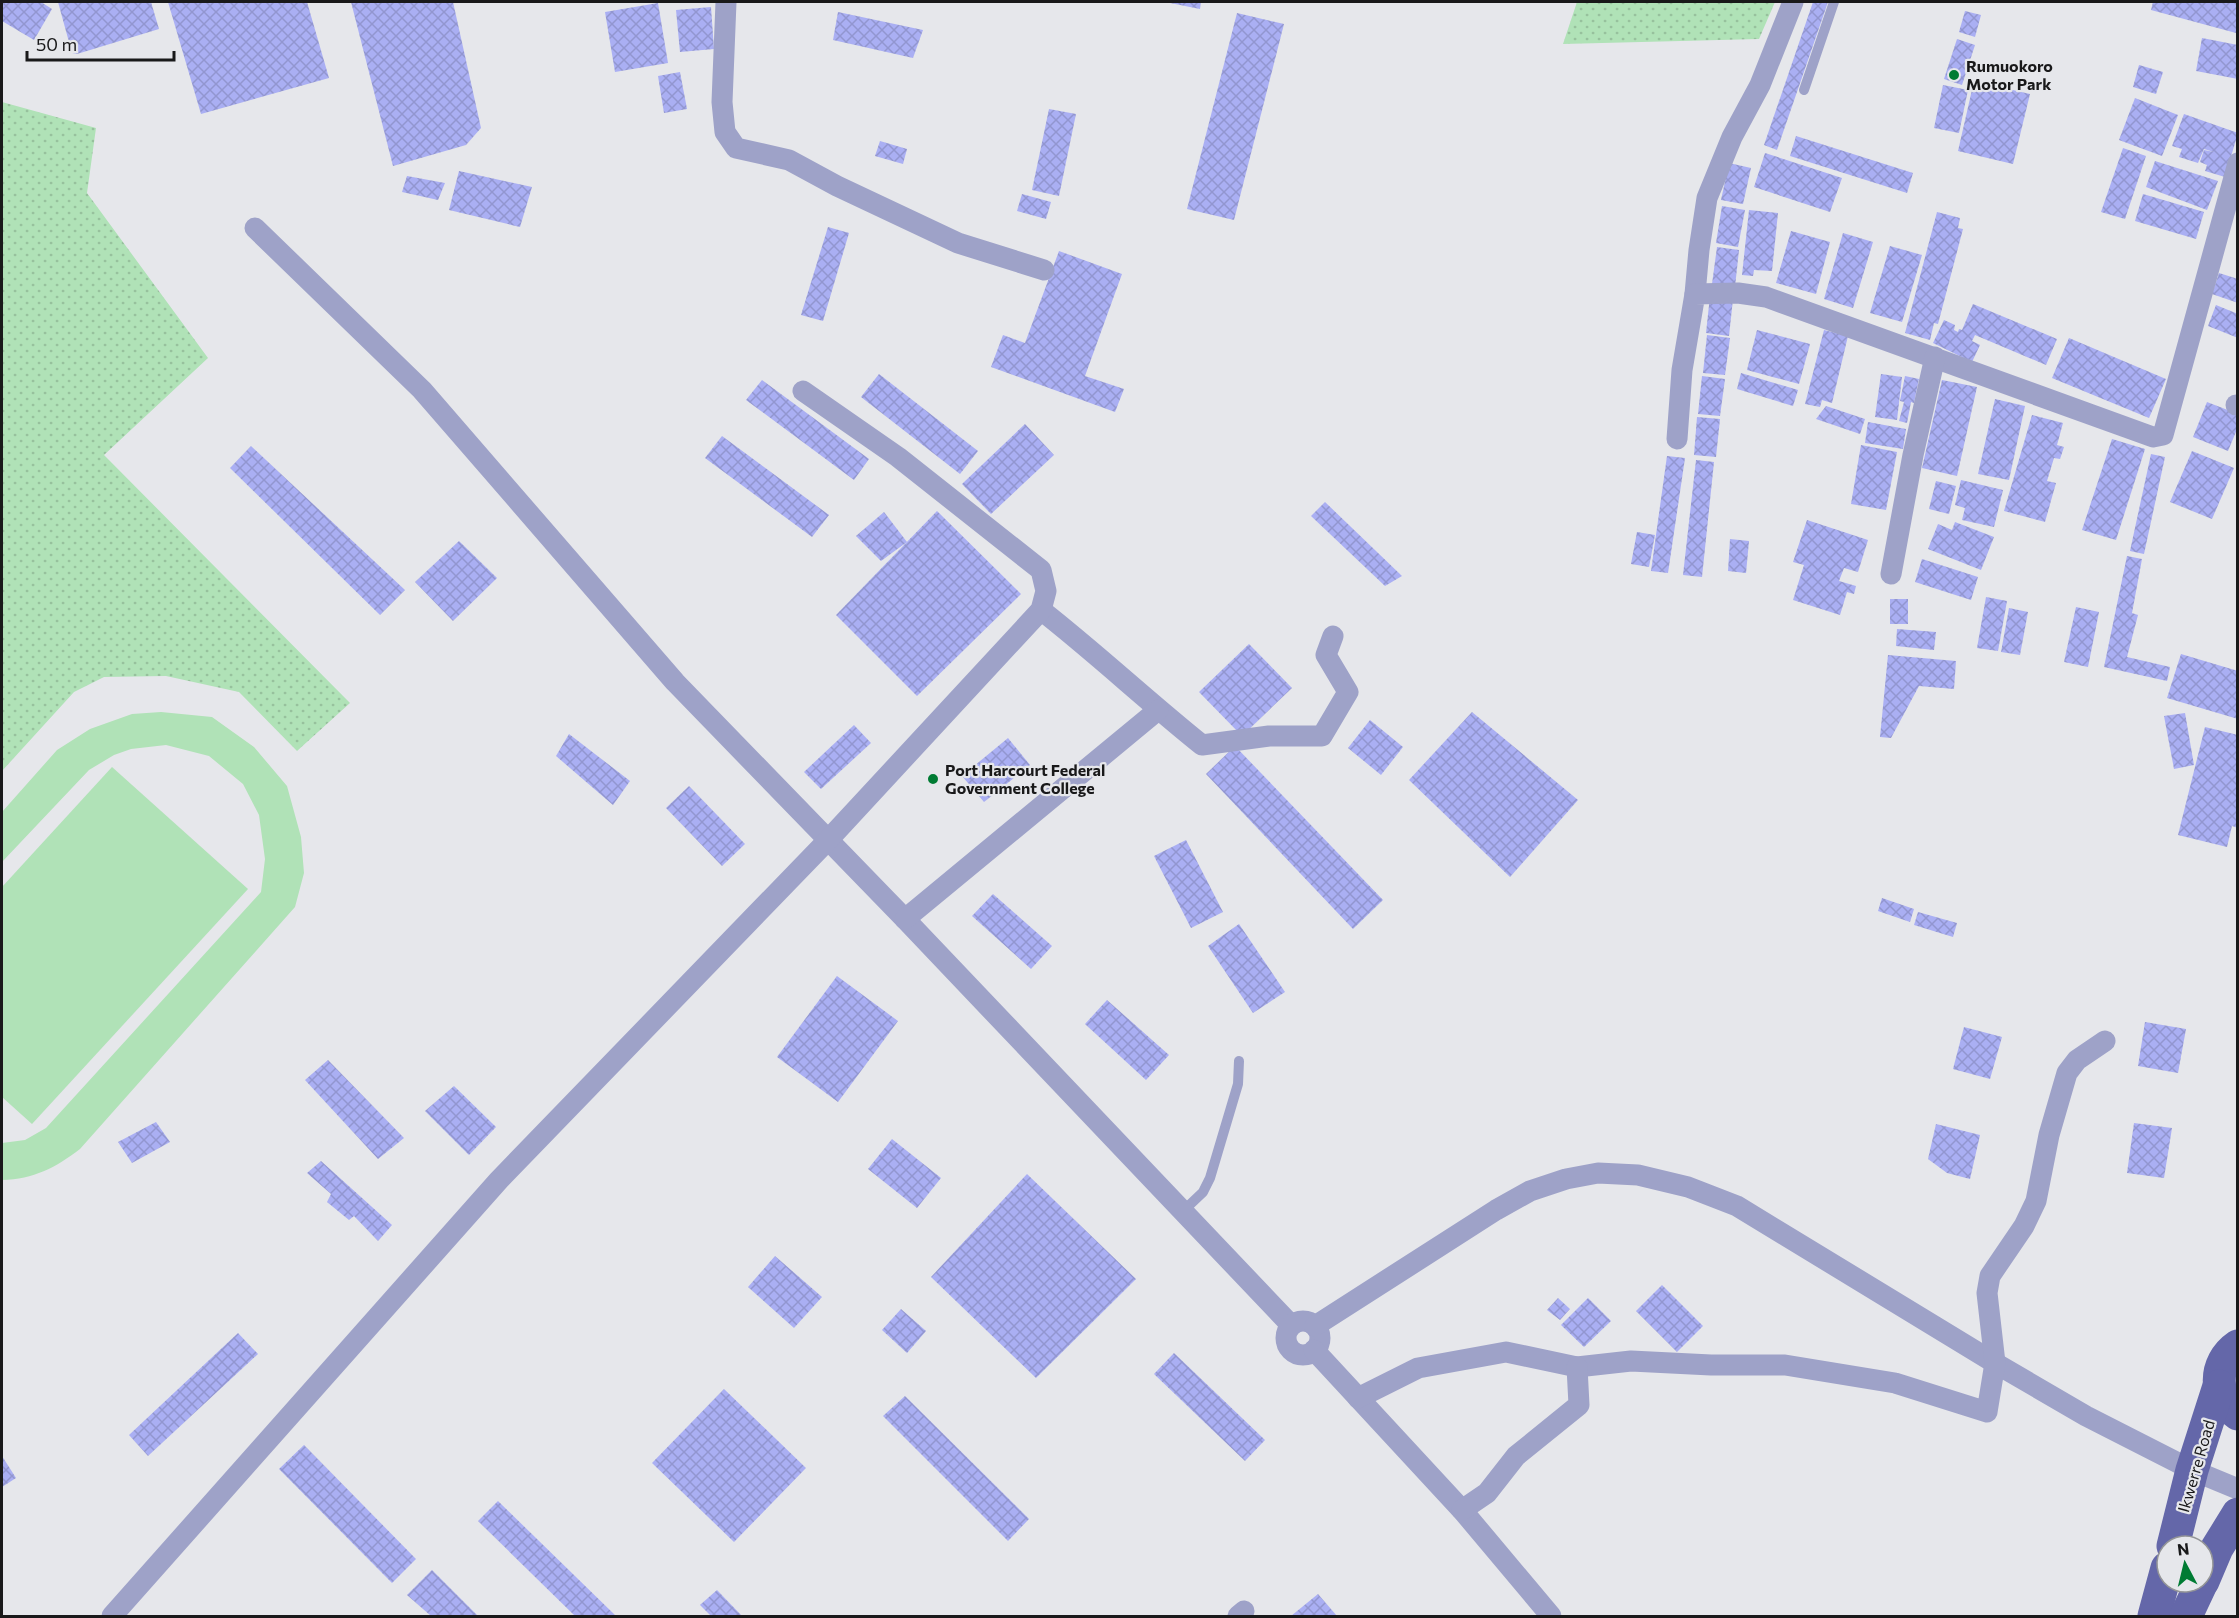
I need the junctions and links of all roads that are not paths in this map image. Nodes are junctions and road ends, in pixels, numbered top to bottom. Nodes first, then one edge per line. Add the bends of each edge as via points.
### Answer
1 (726, 2) edge
2 (1792, 2) edge
3 (1834, 2) edge
4 (1804, 90) dead end
5 (2238, 163) edge
6 (255, 228) dead end
7 (1044, 270) dead end
8 (1695, 294) junction
9 (1935, 357) junction
10 (803, 391) dead end
11 (1677, 439) dead end
12 (1891, 574) dead end
13 (1041, 610) junction
14 (1333, 636) dead end
15 (1158, 710) junction
16 (829, 839) junction
17 (905, 919) junction
18 (2105, 1041) dead end
19 (1239, 1061) dead end
20 (1183, 1211) junction
21 (1291, 1325) junction
22 (1315, 1326) junction
23 (2235, 1345) edge
24 (1314, 1350) junction
25 (1995, 1363) junction
26 (1577, 1367) junction
27 (2219, 1386) junction
28 (1358, 1398) junction
29 (2238, 1414) edge
30 (2192, 1470) junction
31 (2238, 1489) edge
32 (1462, 1510) junction
33 (2238, 1514) edge
34 (2176, 1534) edge
35 (2215, 1553) edge
36 (2160, 1594) edge
37 (2197, 1594) edge
38 (112, 1617) edge
39 (1551, 1617) edge
40 (2154, 1617) edge
41 (2186, 1617) edge

1 - 7 street via 722,102 725,132 736,148 789,160 958,243
2 - 8 street via 1760,85 1732,137 1707,198
3 - 4 lane
5 - 9 street via 2163,435 2152,437
6 - 16 street via 422,390 675,682
8 - 9 street via 1766,297
8 - 11 street via 1682,370
9 - 12 street
10 - 13 street via 898,457 1041,570 1046,591
13 - 15 street
13 - 16 street
14 - 15 street via 1326,655 1348,692 1322,736 1269,736 1202,745
15 - 17 street
16 - 17 street
16 - 38 street via 499,1180
17 - 20 street
18 - 25 street via 2077,1060 2067,1073 2036,1201 1990,1276 1987,1293
19 - 20 lane via 1238,1084 1210,1178 1203,1192
20 - 21 street
21 - 22 street via 1303,1320
21 - 24 street via 1285,1337 1290,1349 1302,1355
22 - 24 street via 1320,1338
22 - 25 street via 1530,1191 1598,1173 1638,1175 1688,1187 1737,1206
23 - 27 main road, Ikwerre Road via 2221,1368
24 - 28 street
25 - 26 street via 1987,1412 1895,1383 1785,1365 1631,1361
25 - 30 street via 2086,1416
26 - 28 street via 1506,1352 1418,1368
26 - 32 street via 1579,1405 1516,1456 1487,1493
27 - 29 main road via 2223,1400
27 - 30 main road, Ikwerre Road
28 - 32 street
30 - 31 street
30 - 34 main road, Ikwerre Road
32 - 39 street
33 - 35 main road
36 - 40 main road
37 - 41 main road

